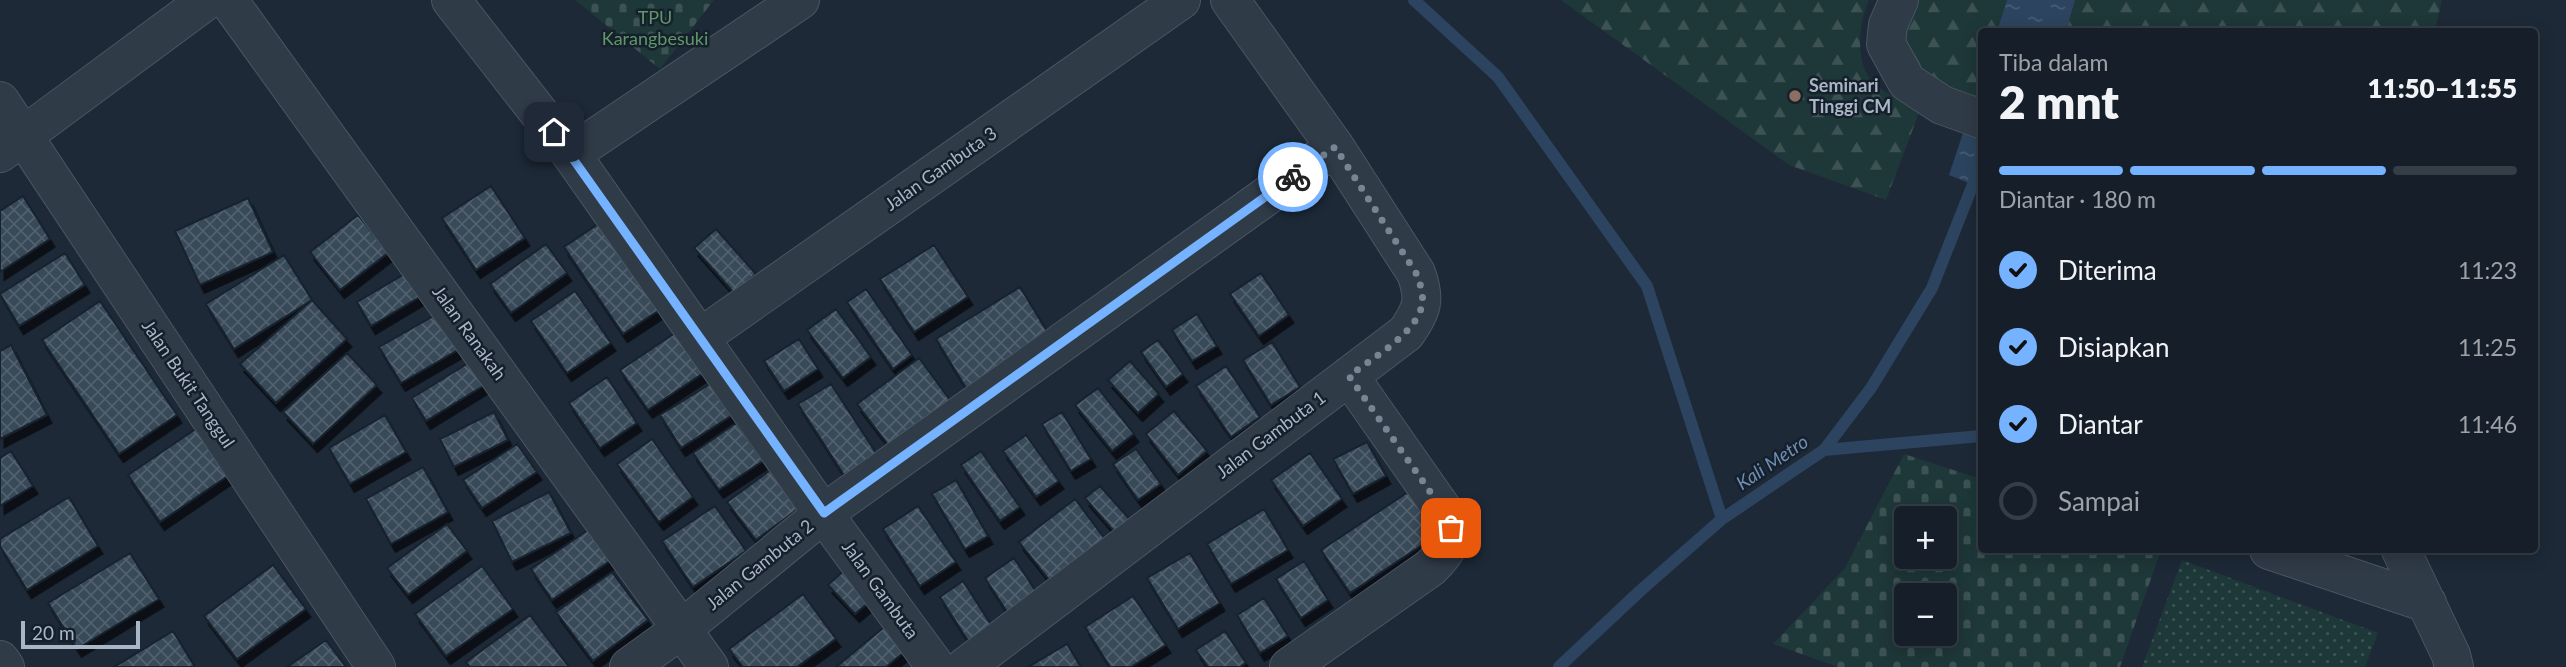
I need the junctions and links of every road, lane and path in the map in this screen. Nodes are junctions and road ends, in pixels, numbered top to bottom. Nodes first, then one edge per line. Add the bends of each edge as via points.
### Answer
1 (207, 0) edge
2 (228, 0) edge
3 (451, 0) edge
4 (800, 0) edge
5 (1181, 0) edge
6 (1230, 0) edge
7 (1899, 0) edge
8 (0, 101) edge
9 (1978, 118) edge
10 (12, 144) edge
11 (1335, 147) junction
12 (571, 154) junction
13 (701, 337) junction
14 (1349, 376) junction
15 (824, 513) junction
16 (2278, 553) edge
17 (2402, 553) edge
18 (2427, 603) junction
19 (683, 628) junction
20 (0, 660) edge
21 (5, 667) edge
22 (376, 667) edge
23 (629, 667) edge
24 (709, 667) edge
25 (936, 667) edge
26 (965, 667) edge
27 (1289, 667) edge
28 (2454, 667) edge

1 - 10 street
2 - 19 street, Jalan Ranakah
3 - 12 street, Jalan Gambuta
4 - 12 street
5 - 13 street, Jalan Gambuta 3
6 - 11 street
7 - 9 street via 1886,44 1907,82 1942,105
8 - 10 street, Jalan Bukit Tanggul
10 - 22 street, Jalan Bukit Tanggul
11 - 14 street, Jalan Gambuta 1 via 1422,289 1422,305 1406,332
11 - 15 street, Jalan Gambuta 2
12 - 13 street, Jalan Gambuta
13 - 15 street, Jalan Gambuta
14 - 26 street, Jalan Gambuta 1
14 - 27 street via 1445,513 1451,528 1449,544 1430,568
15 - 19 street, Jalan Gambuta 2
15 - 25 street, Jalan Gambuta
16 - 18 street
17 - 18 street
18 - 28 street
19 - 23 street, Jalan Gambuta 2
19 - 24 street, Jalan Ranakah
20 - 21 street

